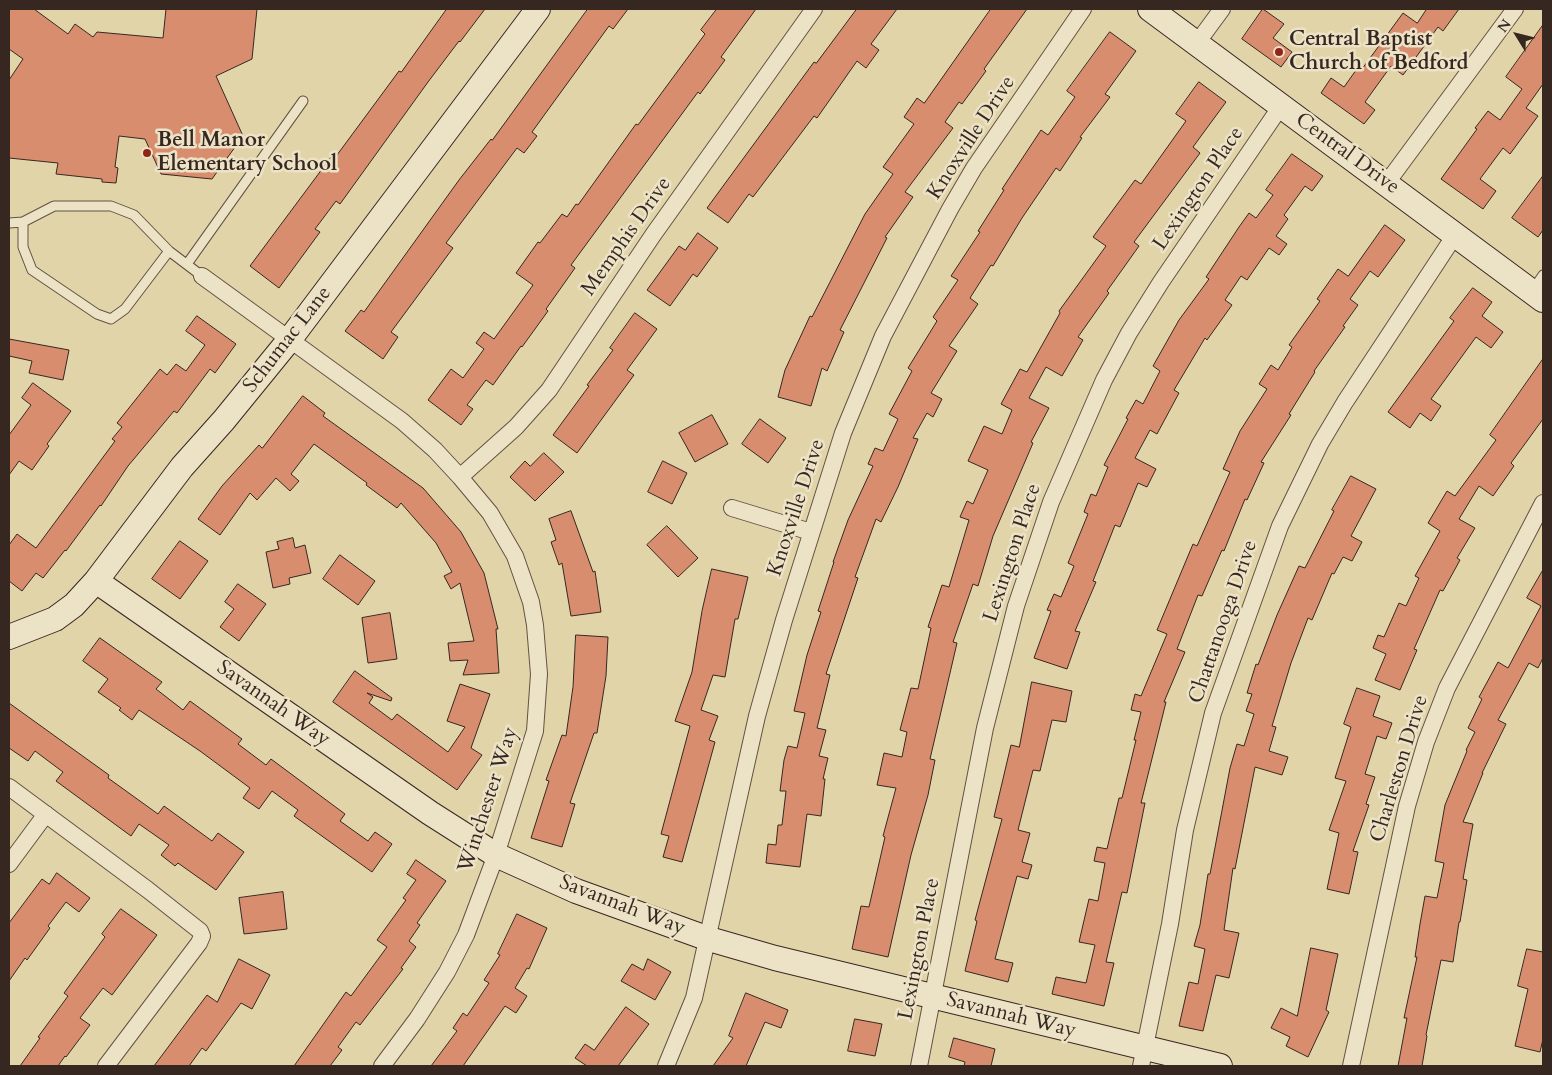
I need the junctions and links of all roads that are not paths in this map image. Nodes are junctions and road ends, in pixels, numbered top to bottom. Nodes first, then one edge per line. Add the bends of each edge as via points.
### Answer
1 (538, 9) edge
2 (814, 9) edge
3 (1083, 9) edge
4 (1150, 9) edge
5 (1222, 9) edge
6 (1515, 9) edge
7 (1197, 43) junction
8 (304, 101) dead end
9 (1281, 106) junction
10 (1386, 184) junction
11 (23, 222) junction
12 (9, 223) edge
13 (1455, 235) junction
14 (169, 251) junction
15 (186, 264) junction
16 (202, 276) joint
17 (1539, 289) edge
18 (290, 340) junction
19 (460, 477) junction
20 (1543, 503) edge
21 (732, 508) dead end
22 (811, 532) junction
23 (96, 581) junction
24 (9, 637) edge
25 (9, 787) edge
26 (46, 814) junction
27 (496, 855) junction
28 (9, 864) edge
29 (709, 939) junction
30 (932, 997) junction
31 (1142, 1057) edge
32 (106, 1066) edge
33 (382, 1066) edge
34 (666, 1066) edge
35 (919, 1066) edge
36 (1220, 1066) edge
37 (1351, 1066) edge

1 - 18 street, Schumac Lane
2 - 19 street, Memphis Drive via 653,235 549,390 516,427
3 - 22 street, Knoxville Drive via 974,168 887,328 843,433
4 - 7 street, Central Drive
5 - 7 street
6 - 10 street
7 - 9 street, Central Drive
8 - 15 lane
9 - 10 street, Central Drive
9 - 30 street, Lexington Place via 1129,334 1104,380 1051,502 1016,606 985,728
10 - 13 street, Central Drive
11 - 12 lane
11 - 14 lane via 54,206 111,206 134,215
11 - 14 lane via 23,247 32,270 97,314 110,319 125,310
13 - 17 street, Central Drive
13 - 31 street, Chattanooga Drive via 1345,402 1320,444 1280,526 1213,714 1185,830 1170,924
14 - 15 lane
15 - 16 lane
16 - 18 street, Winchester Way
18 - 19 street, Winchester Way via 402,421
18 - 23 street, Schumac Lane via 182,467
19 - 27 street, Winchester Way via 490,513 515,556 536,625 539,674 535,731
20 - 37 street, Charleston Drive via 1447,688 1426,742 1408,806
21 - 22 street
22 - 29 street, Knoxville Drive via 757,716
23 - 24 street, Schumac Lane via 74,605 55,619
23 - 27 street, Savannah Way via 430,813
25 - 26 street
26 - 28 street
26 - 32 street via 148,890 200,931 202,936
27 - 29 street, Savannah Way via 576,891
27 - 33 street, Winchester Way via 448,972
29 - 30 street, Savannah Way
29 - 34 street, Knoxville Drive via 694,998
30 - 31 street, Savannah Way
30 - 35 street, Lexington Place
31 - 36 street, Savannah Way

